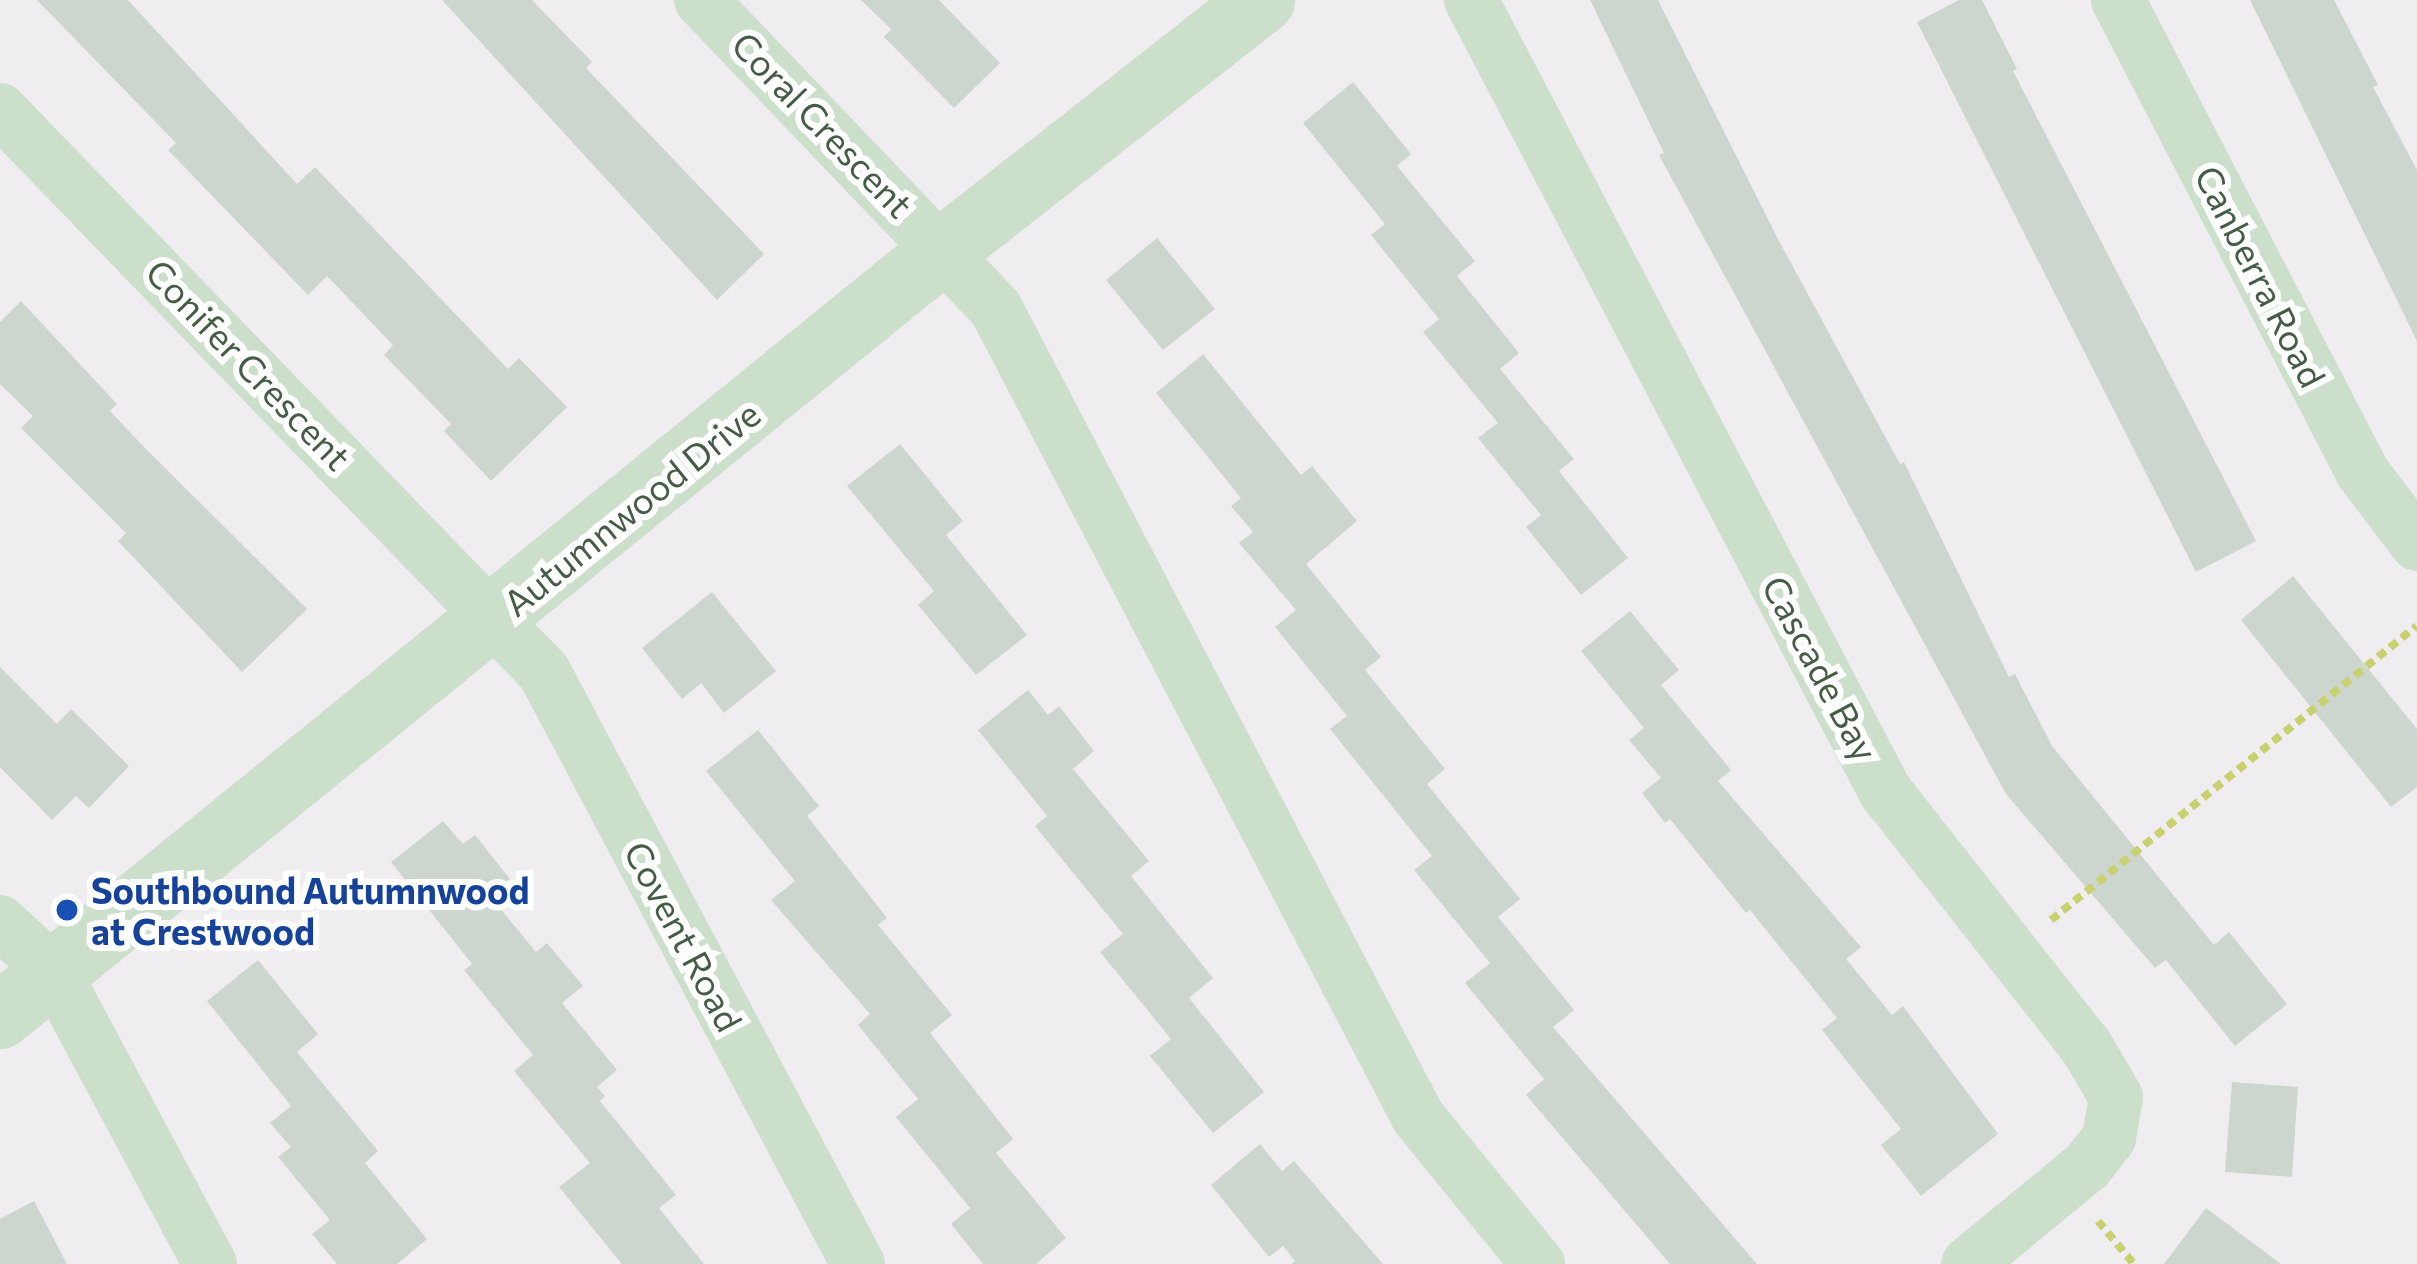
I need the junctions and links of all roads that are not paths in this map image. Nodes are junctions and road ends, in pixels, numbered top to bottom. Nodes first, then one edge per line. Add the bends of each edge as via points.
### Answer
1 (701, 0) edge
2 (1262, 0) edge
3 (1471, 0) edge
4 (2118, 0) edge
5 (0, 110) edge
6 (945, 249) junction
7 (2417, 544) edge
8 (497, 618) junction
9 (0, 922) edge
10 (54, 972) junction
11 (0, 1016) edge
12 (210, 1264) edge
13 (858, 1264) edge
14 (1538, 1264) edge
15 (1968, 1264) edge

1 - 6 street, Coral Crescent
2 - 6 street, Autumnwood Drive
3 - 15 street, Cascade Bay via 1885,791 2086,1046 2116,1097 2109,1138 2087,1166
4 - 7 street, Canberra Road via 2363,473
5 - 8 street, Conifer Crescent
6 - 8 street, Autumnwood Drive
6 - 14 street via 996,309 1418,1117
8 - 10 street, Autumnwood Drive
8 - 13 street, Covent Road via 544,672
9 - 10 street
10 - 11 street, Autumnwood Drive
10 - 12 street

